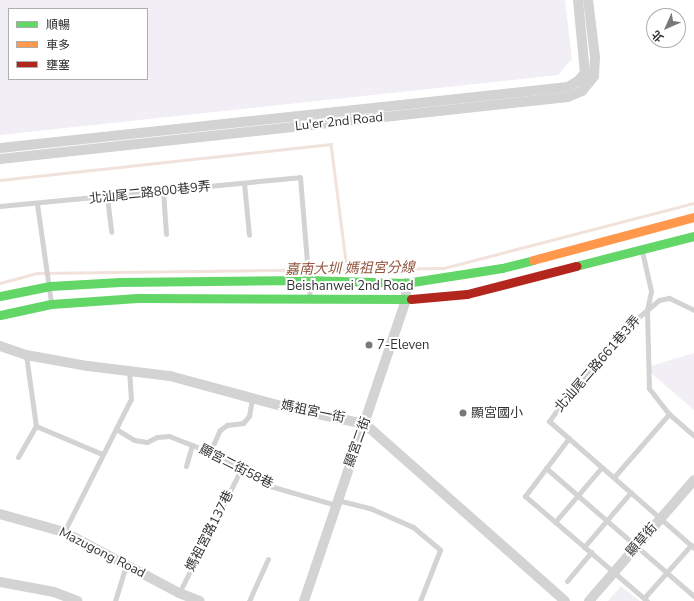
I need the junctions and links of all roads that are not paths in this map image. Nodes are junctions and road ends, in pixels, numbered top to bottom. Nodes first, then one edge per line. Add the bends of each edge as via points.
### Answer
1 (578, 0) edge
2 (588, 0) edge
3 (0, 148) edge
4 (0, 159) edge
5 (244, 183) junction
6 (163, 191) junction
7 (107, 197) junction
8 (37, 204) junction
9 (0, 206) edge
10 (694, 218) edge
11 (111, 232) dead end
12 (166, 234) dead end
13 (249, 235) dead end
14 (694, 236) edge
15 (642, 248) junction
16 (308, 280) junction
17 (406, 283) junction
18 (50, 286) junction
19 (0, 296) edge
20 (310, 300) junction
21 (406, 300) junction
22 (51, 304) junction
23 (647, 310) junction
24 (694, 310) edge
25 (0, 314) edge
26 (0, 346) edge
27 (26, 355) junction
28 (129, 372) junction
29 (252, 399) junction
30 (669, 414) junction
31 (365, 424) junction
32 (36, 426) junction
33 (116, 429) junction
34 (694, 436) edge
35 (569, 438) junction
36 (192, 445) junction
37 (210, 452) junction
38 (102, 454) junction
39 (18, 457) dead end
40 (186, 466) dead end
41 (602, 467) junction
42 (546, 468) junction
43 (241, 469) junction
44 (614, 476) junction
45 (692, 485) edge
46 (631, 492) junction
47 (578, 495) junction
48 (337, 503) junction
49 (0, 516) edge
50 (661, 518) junction
51 (607, 520) junction
52 (555, 522) junction
53 (64, 532) junction
54 (637, 546) junction
55 (692, 546) edge
56 (584, 547) junction
57 (590, 552) junction
58 (268, 560) dead end
59 (126, 564) junction
60 (614, 572) junction
61 (667, 572) junction
62 (567, 581) dead end
63 (0, 582) edge
64 (179, 593) junction
65 (694, 596) edge
66 (646, 600) edge
67 (77, 601) edge
68 (115, 601) edge
69 (200, 601) edge
70 (249, 601) edge
71 (304, 601) edge
72 (420, 601) edge
73 (565, 601) edge
74 (589, 601) edge

1 - 3 street, Lu'er 2nd Road via 585,73 568,87
2 - 4 street, Lu'er 2nd Road via 595,57 594,76 582,91 568,96
5 - 6 lane, 北汕尾二路800巷9弄
5 - 13 lane
5 - 16 lane, 北汕尾二路800巷9弄 via 300,177
6 - 7 lane, 北汕尾二路800巷9弄
6 - 12 lane
7 - 8 lane, 北汕尾二路800巷9弄
7 - 11 lane
8 - 9 lane, 北汕尾二路800巷9弄
8 - 18 lane
10 - 17 street, Beishanwei 2nd Road via 502,268
14 - 15 street, Beishanwei 2nd Road
15 - 21 street, Beishanwei 2nd Road via 467,294
15 - 23 lane via 651,291
16 - 17 street, Beishanwei 2nd Road
16 - 18 street, Beishanwei 2nd Road
16 - 20 lane
17 - 21 street, 顯宮二街
18 - 19 street, Beishanwei 2nd Road
18 - 22 lane
20 - 21 street, Beishanwei 2nd Road
20 - 22 street, Beishanwei 2nd Road via 137,298
21 - 31 street, 顯宮二街
22 - 25 street, Beishanwei 2nd Road
23 - 24 lane, 北汕尾二路661巷3弄 via 659,300 669,298
23 - 30 lane via 649,388
23 - 35 lane, 北汕尾二路661巷3弄 via 571,390 549,421
26 - 27 street, 媽祖宮一街
27 - 28 street, 媽祖宮一街
27 - 32 lane
28 - 29 street, 媽祖宮一街 via 170,376
28 - 33 lane via 131,399
29 - 31 street, 媽祖宮一街
29 - 37 lane via 249,416 243,423 227,425 220,430
30 - 34 lane
30 - 44 lane
31 - 48 street, 顯宮二街
31 - 73 street, 媽祖宮一街
32 - 38 lane
32 - 39 lane
33 - 36 lane, 顯宮二街58巷 via 134,440 147,442 156,437 169,436
33 - 38 lane
35 - 41 lane, 北汕尾二路661巷3弄
35 - 42 lane
36 - 37 lane, 顯宮二街58巷
36 - 40 lane
37 - 43 lane, 顯宮二街58巷
38 - 53 lane
41 - 44 lane, 北汕尾二路661巷3弄
41 - 47 lane
42 - 47 lane
42 - 52 lane via 525,496
43 - 48 lane, 顯宮二街58巷 via 270,486
43 - 64 lane, 媽祖宮路137巷
44 - 46 lane, 北汕尾二路661巷3弄
45 - 50 street, 顯草街
46 - 50 lane, 北汕尾二路661巷3弄
46 - 51 lane
47 - 51 lane
47 - 52 lane
48 - 71 street, 顯宮二街
48 - 72 lane, 顯宮二街58巷 via 372,509 413,527 440,550
49 - 53 street, Mazugong Road
50 - 54 street, 顯草街
50 - 55 lane, 北汕尾二路661巷3弄
51 - 54 lane
51 - 56 lane
52 - 56 lane
53 - 59 street, Mazugong Road
54 - 60 street, 顯草街
54 - 61 lane
55 - 61 lane
56 - 57 lane
57 - 60 lane
57 - 62 lane
58 - 70 lane
59 - 64 street, Mazugong Road
59 - 68 lane
60 - 66 lane
60 - 74 street, 顯草街
61 - 65 lane
61 - 66 lane
63 - 67 street via 54,592
64 - 69 street, Mazugong Road

